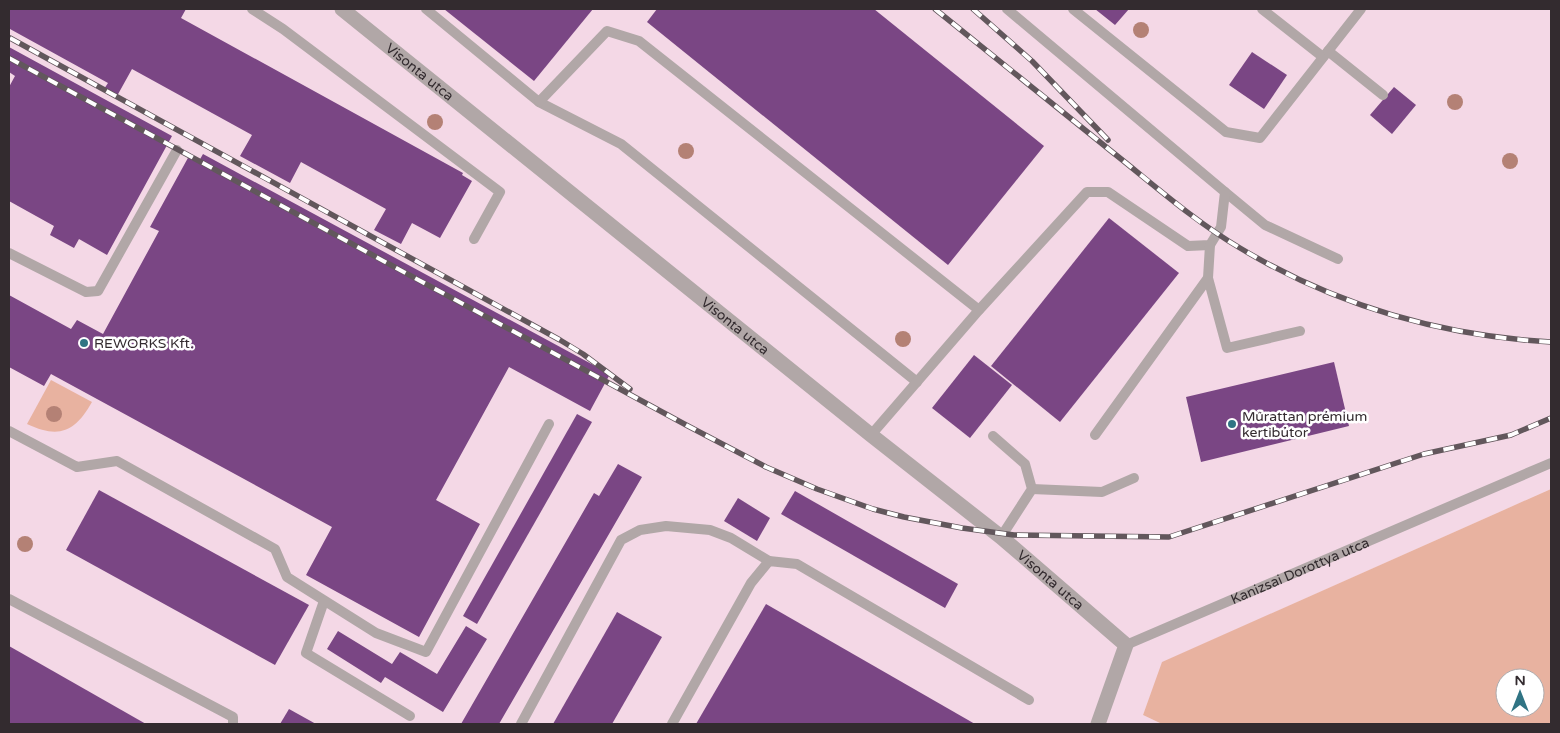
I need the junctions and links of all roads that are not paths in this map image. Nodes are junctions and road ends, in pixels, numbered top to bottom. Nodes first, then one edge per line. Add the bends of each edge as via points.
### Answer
1 (252, 9) edge
2 (342, 9) edge
3 (426, 9) edge
4 (1007, 9) edge
5 (1073, 9) edge
6 (1262, 9) edge
7 (1361, 9) edge
8 (1326, 54) junction
9 (1383, 95) dead end
10 (539, 102) junction
11 (177, 150) dead end
12 (1225, 192) junction
13 (474, 239) dead end
14 (1210, 245) junction
15 (9, 253) edge
16 (1338, 259) dead end
17 (1208, 278) junction
18 (979, 310) junction
19 (1300, 331) dead end
20 (917, 382) junction
21 (549, 424) dead end
22 (9, 431) edge
23 (871, 435) junction
24 (1095, 435) dead end
25 (993, 436) dead end
26 (1551, 463) edge
27 (1134, 478) dead end
28 (1032, 489) junction
29 (1001, 536) junction
30 (769, 561) junction
31 (9, 599) edge
32 (324, 601) junction
33 (1126, 645) junction
34 (1029, 700) dead end
35 (410, 716) dead end
36 (233, 724) edge
37 (521, 724) edge
38 (672, 724) edge
39 (1098, 724) edge

1 - 13 lane via 500,192
2 - 23 street, Visonta utca
3 - 10 lane
4 - 12 lane
5 - 8 lane via 1226,132 1235,134 1260,138
6 - 8 lane
7 - 8 lane
8 - 9 lane
10 - 18 lane via 607,31 639,41
10 - 20 lane via 621,144
11 - 15 lane via 98,291 86,292
12 - 14 lane via 1221,227
12 - 16 lane via 1265,225
14 - 17 lane
14 - 18 lane via 1188,246 1108,192 1087,192
17 - 19 lane via 1227,348
17 - 24 lane
18 - 20 lane
20 - 23 lane
21 - 32 lane via 426,652 376,634
22 - 32 lane via 76,467 117,461 275,549 287,578
23 - 29 street, Visonta utca
25 - 28 lane via 1024,464
26 - 33 lane, Kanizsai Dorottya utca
27 - 28 lane via 1102,492
28 - 29 lane
29 - 33 street, Visonta utca
30 - 34 lane via 797,564
30 - 37 lane via 731,538 710,530 666,526 640,530 621,540
30 - 38 lane via 751,583
31 - 36 lane via 233,717
32 - 35 lane via 306,653
33 - 39 street

